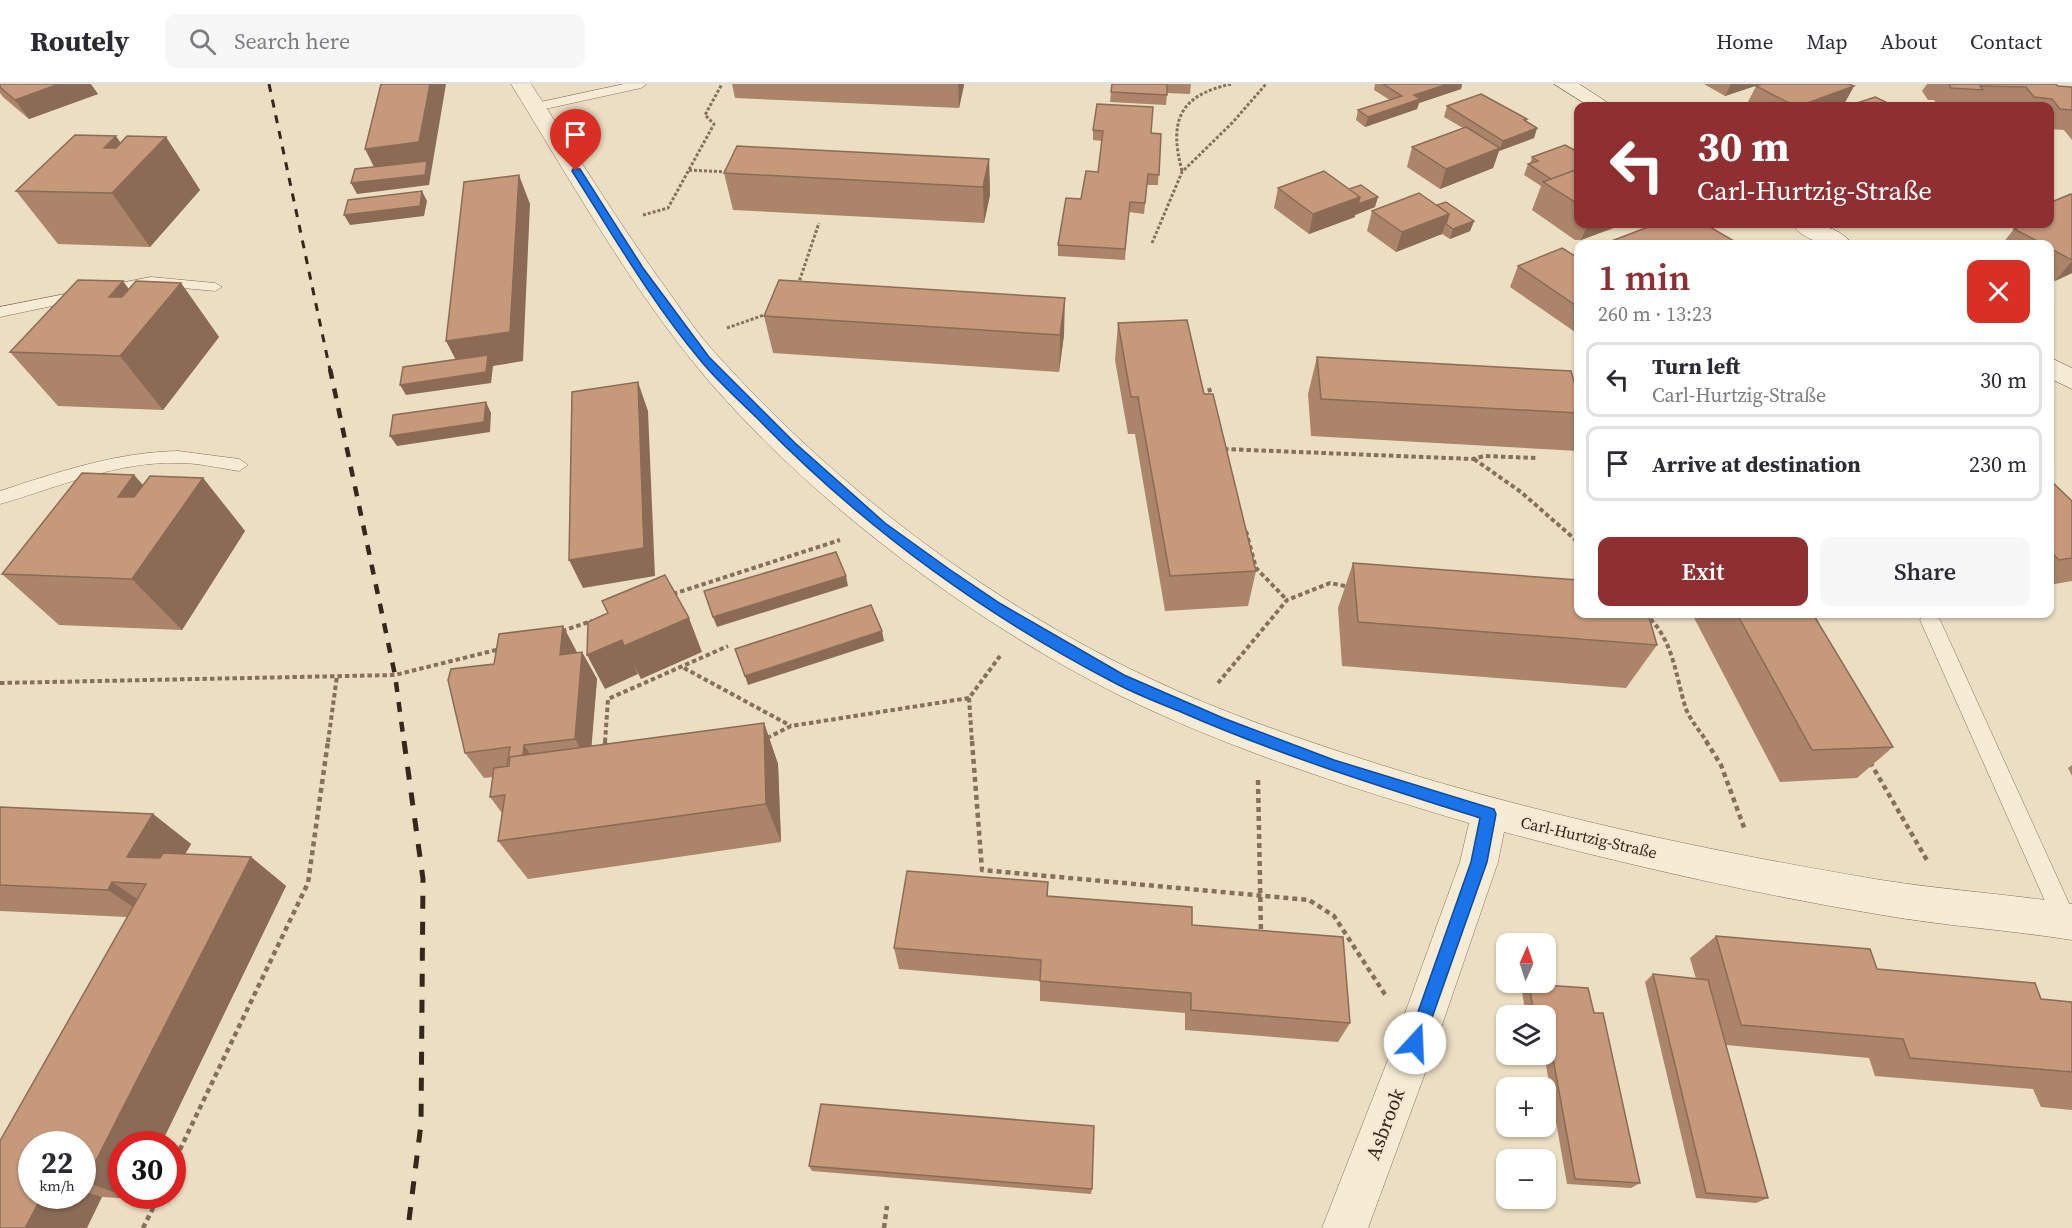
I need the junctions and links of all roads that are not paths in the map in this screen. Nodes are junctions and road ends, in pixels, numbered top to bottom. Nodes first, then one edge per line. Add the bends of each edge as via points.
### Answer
1 (641, 84) edge
2 (1564, 84) edge
3 (529, 96) edge
4 (1596, 102) edge
5 (1811, 228) edge
6 (1833, 240) edge
7 (215, 287) dead end
8 (0, 312) edge
9 (2054, 369) edge
10 (2072, 380) edge
11 (239, 465) dead end
12 (0, 498) edge
13 (1930, 620) dead end
14 (1489, 814) junction
15 (2068, 921) edge
16 (1345, 1228) edge

1 - 3 lane
2 - 4 street
3 - 14 street, Carl-Hurtzig-Straße via 639,269 705,359 791,446 880,526 944,573 1119,679 1333,766
5 - 6 street
7 - 8 lane via 151,281
9 - 10 street
11 - 12 lane via 150,458 111,465
13 - 15 lane
14 - 15 street, Carl-Hurtzig-Straße via 1761,874 1954,908
14 - 16 street, Asbrook via 1479,862

